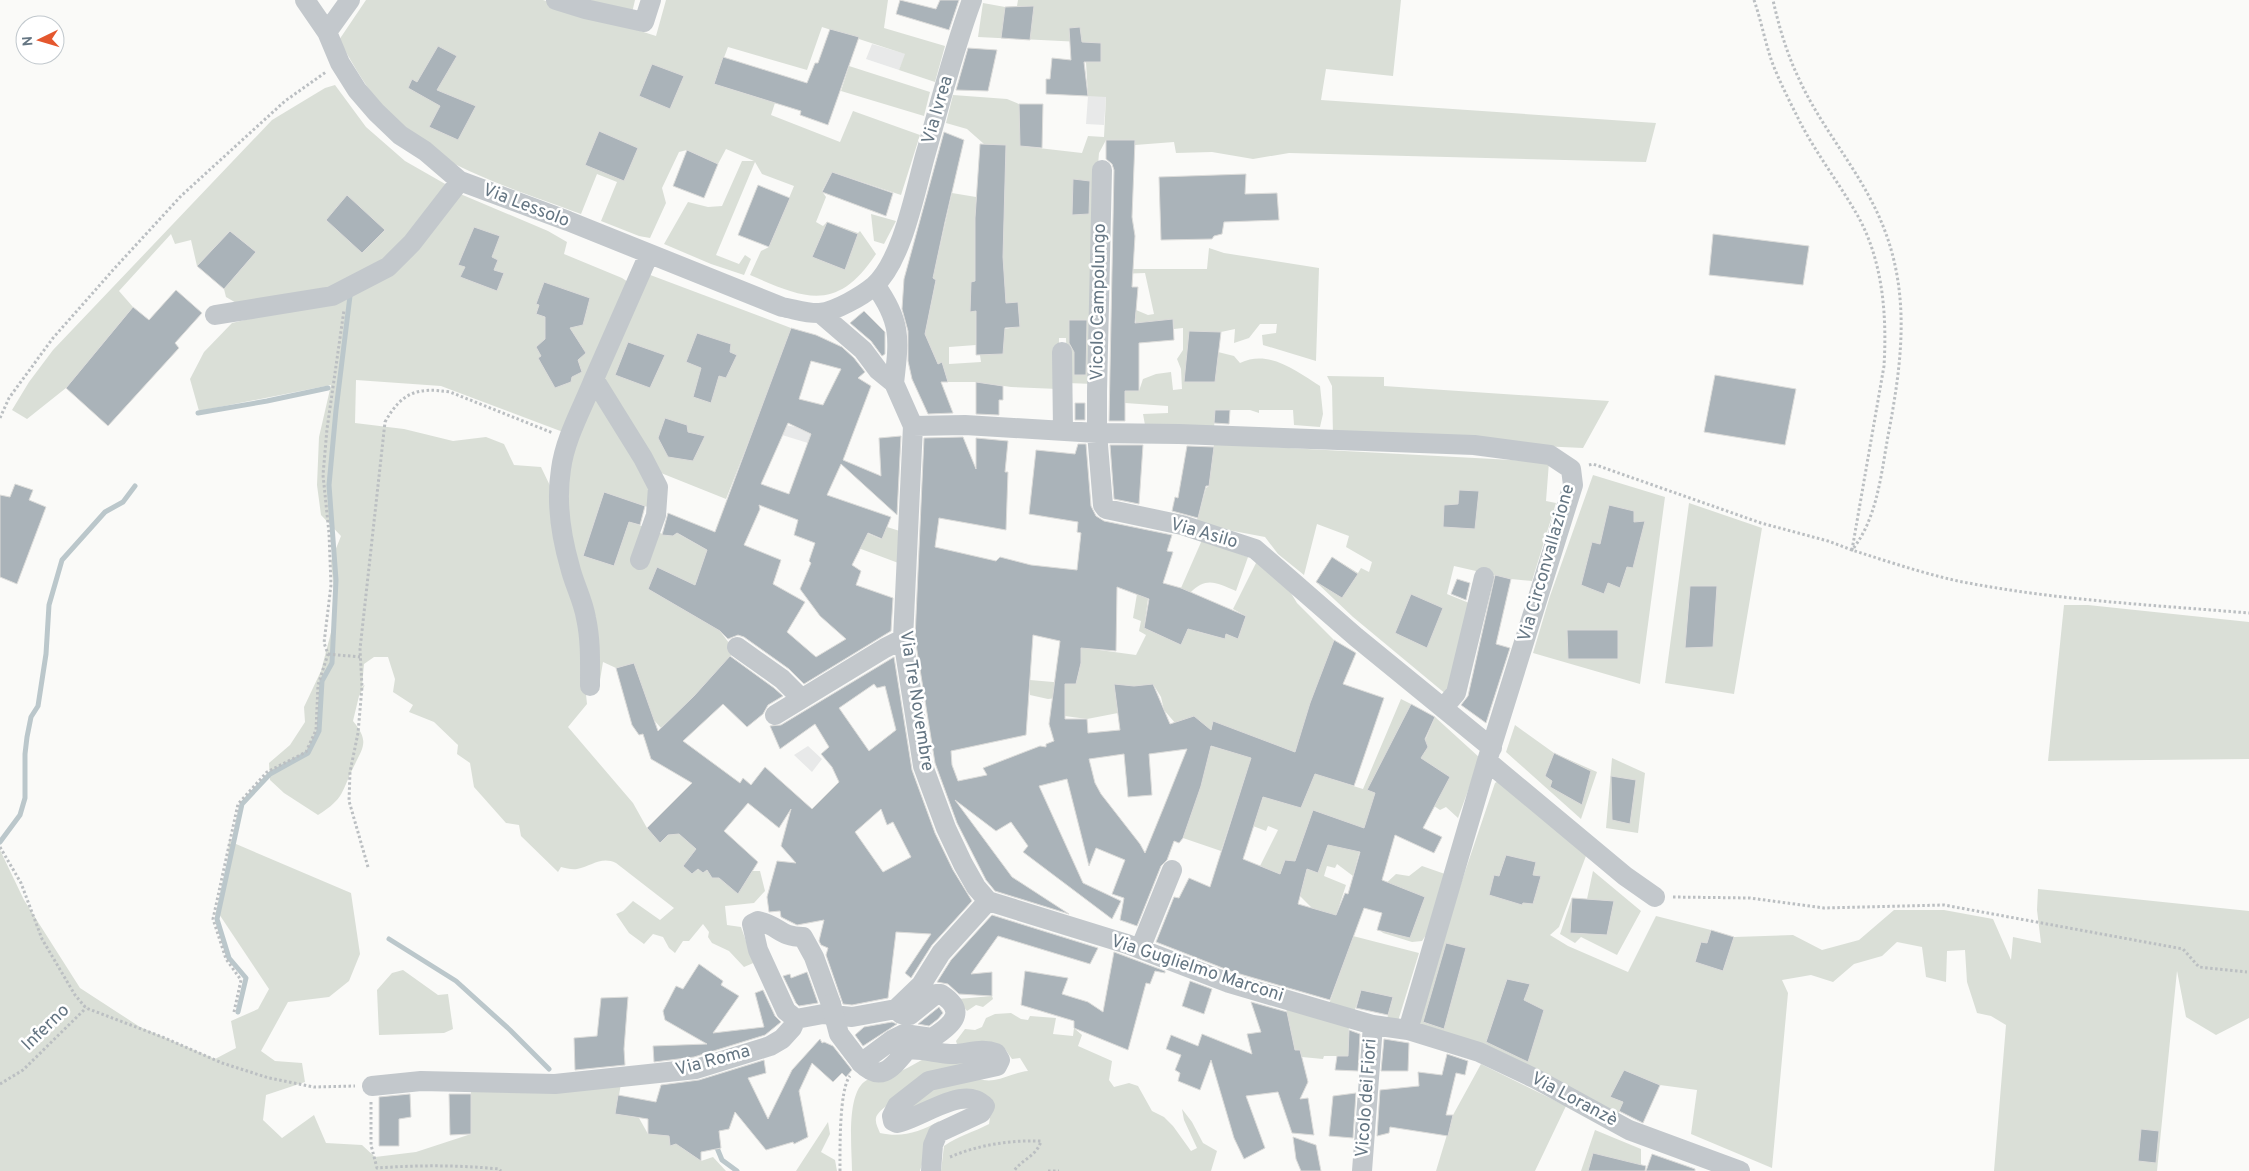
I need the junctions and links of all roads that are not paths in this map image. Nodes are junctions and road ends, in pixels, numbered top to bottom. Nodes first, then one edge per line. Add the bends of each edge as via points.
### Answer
1 (305, 0) edge
2 (350, 0) edge
3 (556, 0) edge
4 (651, 0) edge
5 (972, 0) edge
6 (327, 32) junction
7 (1102, 170) dead end
8 (460, 181) junction
9 (649, 254) junction
10 (875, 285) junction
11 (820, 313) junction
12 (215, 316) dead end
13 (1062, 352) dead end
14 (594, 379) junction
15 (894, 383) junction
16 (913, 426) junction
17 (1063, 430) junction
18 (1097, 433) junction
19 (640, 560) dead end
20 (1484, 577) dead end
21 (903, 639) junction
22 (737, 647) dead end
23 (590, 686) dead end
24 (801, 698) junction
25 (1444, 707) junction
26 (775, 715) dead end
27 (1489, 754) junction
28 (1172, 870) dead end
29 (1655, 897) road end
30 (988, 901) junction
31 (1140, 949) junction
32 (896, 1009) junction
33 (796, 1019) junction
34 (1373, 1025) junction
35 (1408, 1030) junction
36 (861, 1064) junction
37 (372, 1086) road end
38 (938, 1166) edge
39 (1362, 1171) edge
40 (1740, 1171) edge

1 - 6 street, Via Lessolo
2 - 6 street
3 - 4 street via 644,22
5 - 10 street, Via Ivrea via 906,221 892,262
6 - 8 street, Via Lessolo via 357,90 376,112 400,135 425,151
7 - 18 street, Vicolo Campolungo
8 - 9 street, Via Lessolo
8 - 12 street via 412,243 388,267 332,296
9 - 11 street, Via Lessolo via 782,307
9 - 14 street
10 - 11 street via 849,302
10 - 15 street via 887,301 896,322 898,347
11 - 15 street via 864,350 878,370
13 - 17 street
14 - 19 street via 658,487 656,515
14 - 23 street via 561,468 559,497 562,532 590,639
15 - 16 street
16 - 17 street
16 - 21 street, Via Tre Novembre
17 - 18 street
18 - 25 street, Via Asilo via 1101,500 1106,509 1182,525 1255,549 1356,637
18 - 27 street, Via Circonvallazione via 1474,445 1550,456 1571,469 1574,485
20 - 25 street via 1456,692
21 - 24 street
21 - 30 street, Via Tre Novembre via 923,766 962,864
22 - 24 street via 782,679
24 - 26 street
25 - 27 street, Via Asilo
27 - 29 street, Via Asilo via 1624,876
27 - 35 street, Via Circonvallazione
28 - 31 street
30 - 31 street, Via Guglielmo Marconi
30 - 32 street via 941,954 921,985
31 - 34 street, Via Guglielmo Marconi via 1221,980
32 - 33 street via 852,1017 823,1014
32 - 36 street via 901,1014 910,1015 936,994 941,994 953,1003 956,1011 948,1026 932,1038 904,1034
33 - 36 street, bridge via 786,1011 758,950 752,924 758,921 769,923 788,937 803,937 814,957 839,1034
33 - 37 street, Via Roma via 782,1039 770,1046 696,1069 556,1084 421,1081
34 - 35 street, Via Guglielmo Marconi
34 - 39 street, Vicolo dei Fiori
35 - 40 street, Via Loranzè via 1479,1052 1629,1130
36 - 38 street via 880,1074 892,1068 907,1050 951,1054 985,1050 996,1053 1000,1060 997,1066 929,1081 897,1106 892,1116 897,1123 958,1100 974,1099 985,1106 981,1113 938,1133 933,1145

